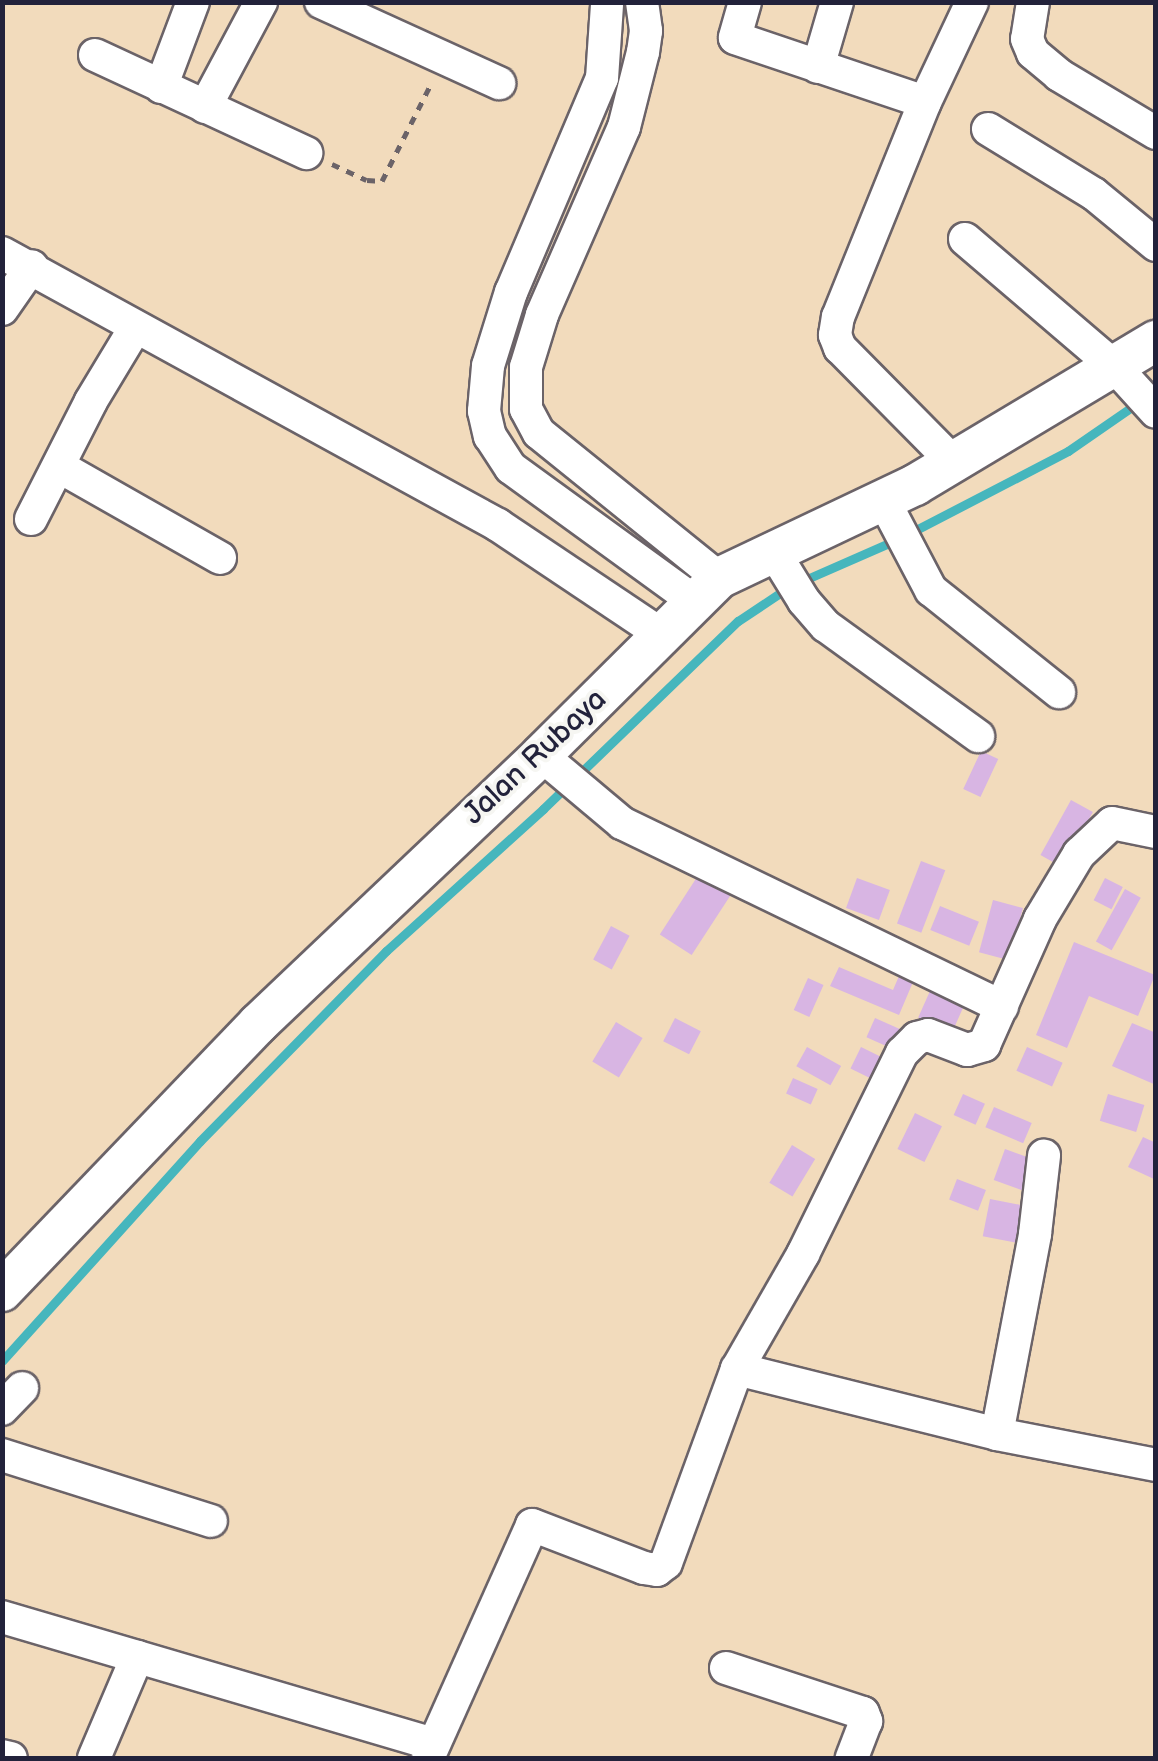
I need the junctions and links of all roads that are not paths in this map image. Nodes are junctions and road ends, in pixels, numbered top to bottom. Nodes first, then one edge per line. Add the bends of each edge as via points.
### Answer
1 (193, 2) edge
2 (261, 2) edge
3 (321, 2) edge
4 (642, 2) edge
5 (745, 2) edge
6 (837, 2) edge
7 (972, 2) edge
8 (1032, 2) edge
9 (606, 3) edge
10 (95, 56) dead end
11 (818, 67) junction
12 (499, 83) dead end
13 (161, 87) junction
14 (925, 102) junction
15 (205, 107) junction
16 (988, 129) dead end
17 (1156, 133) edge
18 (306, 153) road end
19 (965, 240) dead end
20 (1156, 245) edge
21 (17, 259) edge
22 (2, 309) edge
23 (136, 328) junction
24 (1156, 341) edge
25 (489, 360) junction
26 (526, 368) junction
27 (1141, 395) edge
28 (954, 462) junction
29 (60, 467) junction
30 (889, 512) junction
31 (31, 519) dead end
32 (778, 556) junction
33 (220, 558) dead end
34 (706, 589) junction
35 (661, 634) junction
36 (1059, 692) dead end
37 (978, 736) dead end
38 (548, 761) junction
39 (1156, 832) edge
40 (1002, 1007) junction
41 (1044, 1156) dead end
42 (2, 1291) edge
43 (737, 1369) junction
44 (998, 1434) junction
45 (2, 1455) edge
46 (1155, 1463) edge
47 (211, 1521) dead end
48 (2, 1617) edge
49 (137, 1657) junction
50 (726, 1668) dead end
51 (431, 1751) edge
52 (2, 1756) edge
53 (11, 1758) edge
54 (94, 1758) edge
55 (852, 1758) edge

1 - 13 street
2 - 15 street
3 - 12 street
4 - 26 street via 643,52 624,127 542,315
5 - 11 street via 735,38
6 - 11 street
7 - 14 street
8 - 17 street via 1032,53
9 - 25 street via 602,78
10 - 13 street
11 - 14 street
13 - 15 street
14 - 28 street via 835,336
15 - 18 street
16 - 20 street via 1094,194
19 - 27 street
21 - 22 street
21 - 23 street
23 - 29 street
23 - 35 street via 498,525
24 - 27 street, Jalan Rubaya
25 - 26 street
25 - 34 street via 484,411 490,436 511,468
26 - 34 street via 526,409 539,433
27 - 28 street, Jalan Rubaya
28 - 30 street, Jalan Rubaya
29 - 31 street
29 - 33 street
30 - 32 street, Jalan Rubaya
30 - 36 street via 930,590
32 - 34 street, Jalan Rubaya
32 - 37 street via 826,626
34 - 35 street, Jalan Rubaya
35 - 38 street, Jalan Rubaya
38 - 40 street via 622,823
38 - 42 street, Jalan Rubaya via 450,836
39 - 40 street via 1112,823 1079,854 1040,919
40 - 43 street via 984,1045 967,1050 928,1034 902,1053 803,1254
41 - 44 street
43 - 44 street
43 - 51 street via 666,1563 644,1568 532,1525
44 - 46 street
45 - 47 street
48 - 49 street
49 - 51 street
49 - 54 street
50 - 55 street via 864,1714
52 - 53 street

